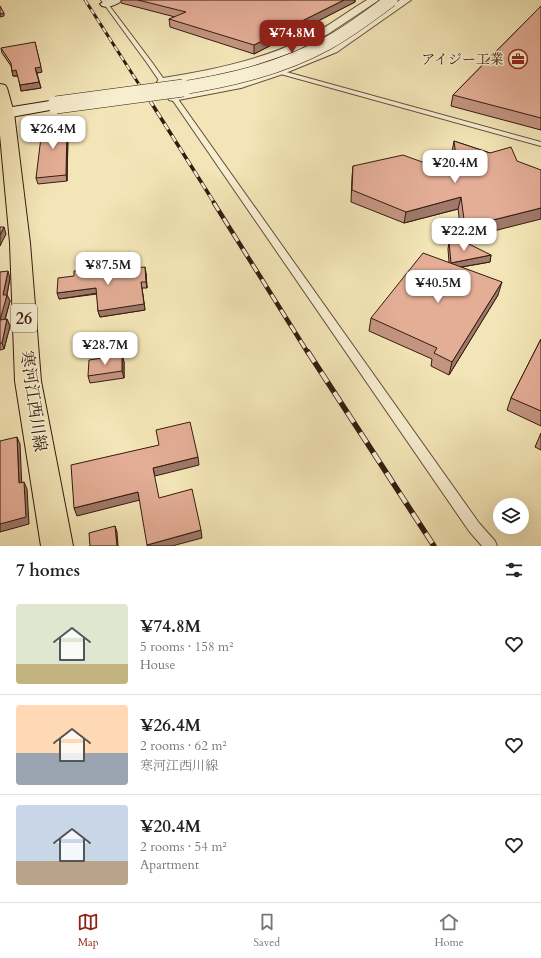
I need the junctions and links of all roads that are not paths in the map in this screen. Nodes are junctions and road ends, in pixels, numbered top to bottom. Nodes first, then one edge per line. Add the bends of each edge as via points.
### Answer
1 (374, 0) edge
2 (391, 0) edge
3 (406, 0) edge
4 (108, 1) edge
5 (279, 72) junction
6 (163, 82) junction
7 (0, 88) edge
8 (173, 97) junction
9 (3, 113) edge
10 (541, 144) edge
11 (57, 546) edge
12 (490, 546) edge

1 - 6 street via 307,42 286,51 252,63
2 - 9 street, bridge via 318,48 257,72 179,89
3 - 5 street via 333,50
4 - 6 lane
5 - 8 street via 237,85
5 - 10 lane
6 - 8 lane
7 - 9 main road, 寒河江西川線 / 26
8 - 12 lane via 474,527
9 - 11 main road, 寒河江西川線 / 26 via 20,244 28,381

